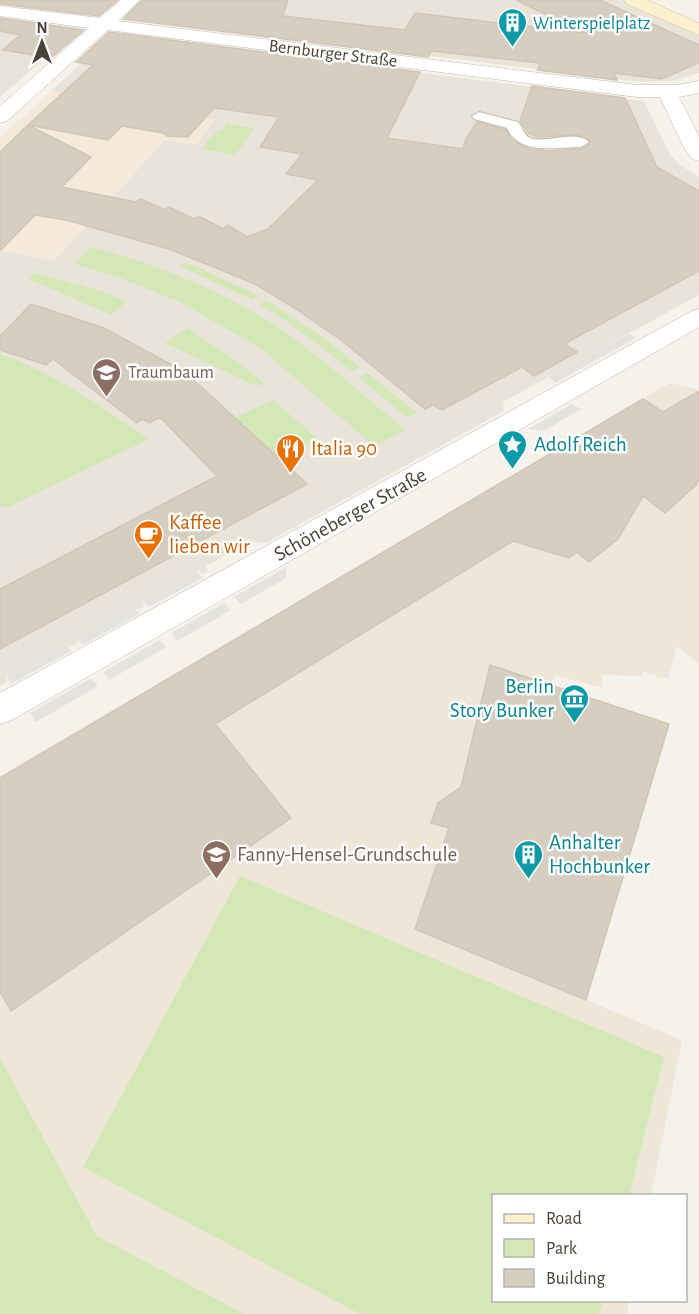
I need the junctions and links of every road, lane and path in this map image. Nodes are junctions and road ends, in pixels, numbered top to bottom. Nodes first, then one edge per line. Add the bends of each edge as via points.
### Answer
1 (131, 0) edge
2 (633, 0) edge
3 (672, 0) edge
4 (0, 11) edge
5 (699, 12) edge
6 (104, 24) junction
7 (699, 30) edge
8 (699, 87) edge
9 (667, 92) junction
10 (479, 116) dead end
11 (0, 117) edge
12 (581, 142) dead end
13 (699, 155) edge
14 (699, 317) edge
15 (0, 710) edge

1 - 6 street
2 - 7 main road
3 - 5 main road
4 - 6 street, Bernburger Straße
6 - 9 street, Bernburger Straße
6 - 11 street
8 - 9 street, Bernburger Straße
9 - 13 street
10 - 12 lane via 513,125 525,142
14 - 15 street, Schöneberger Straße

